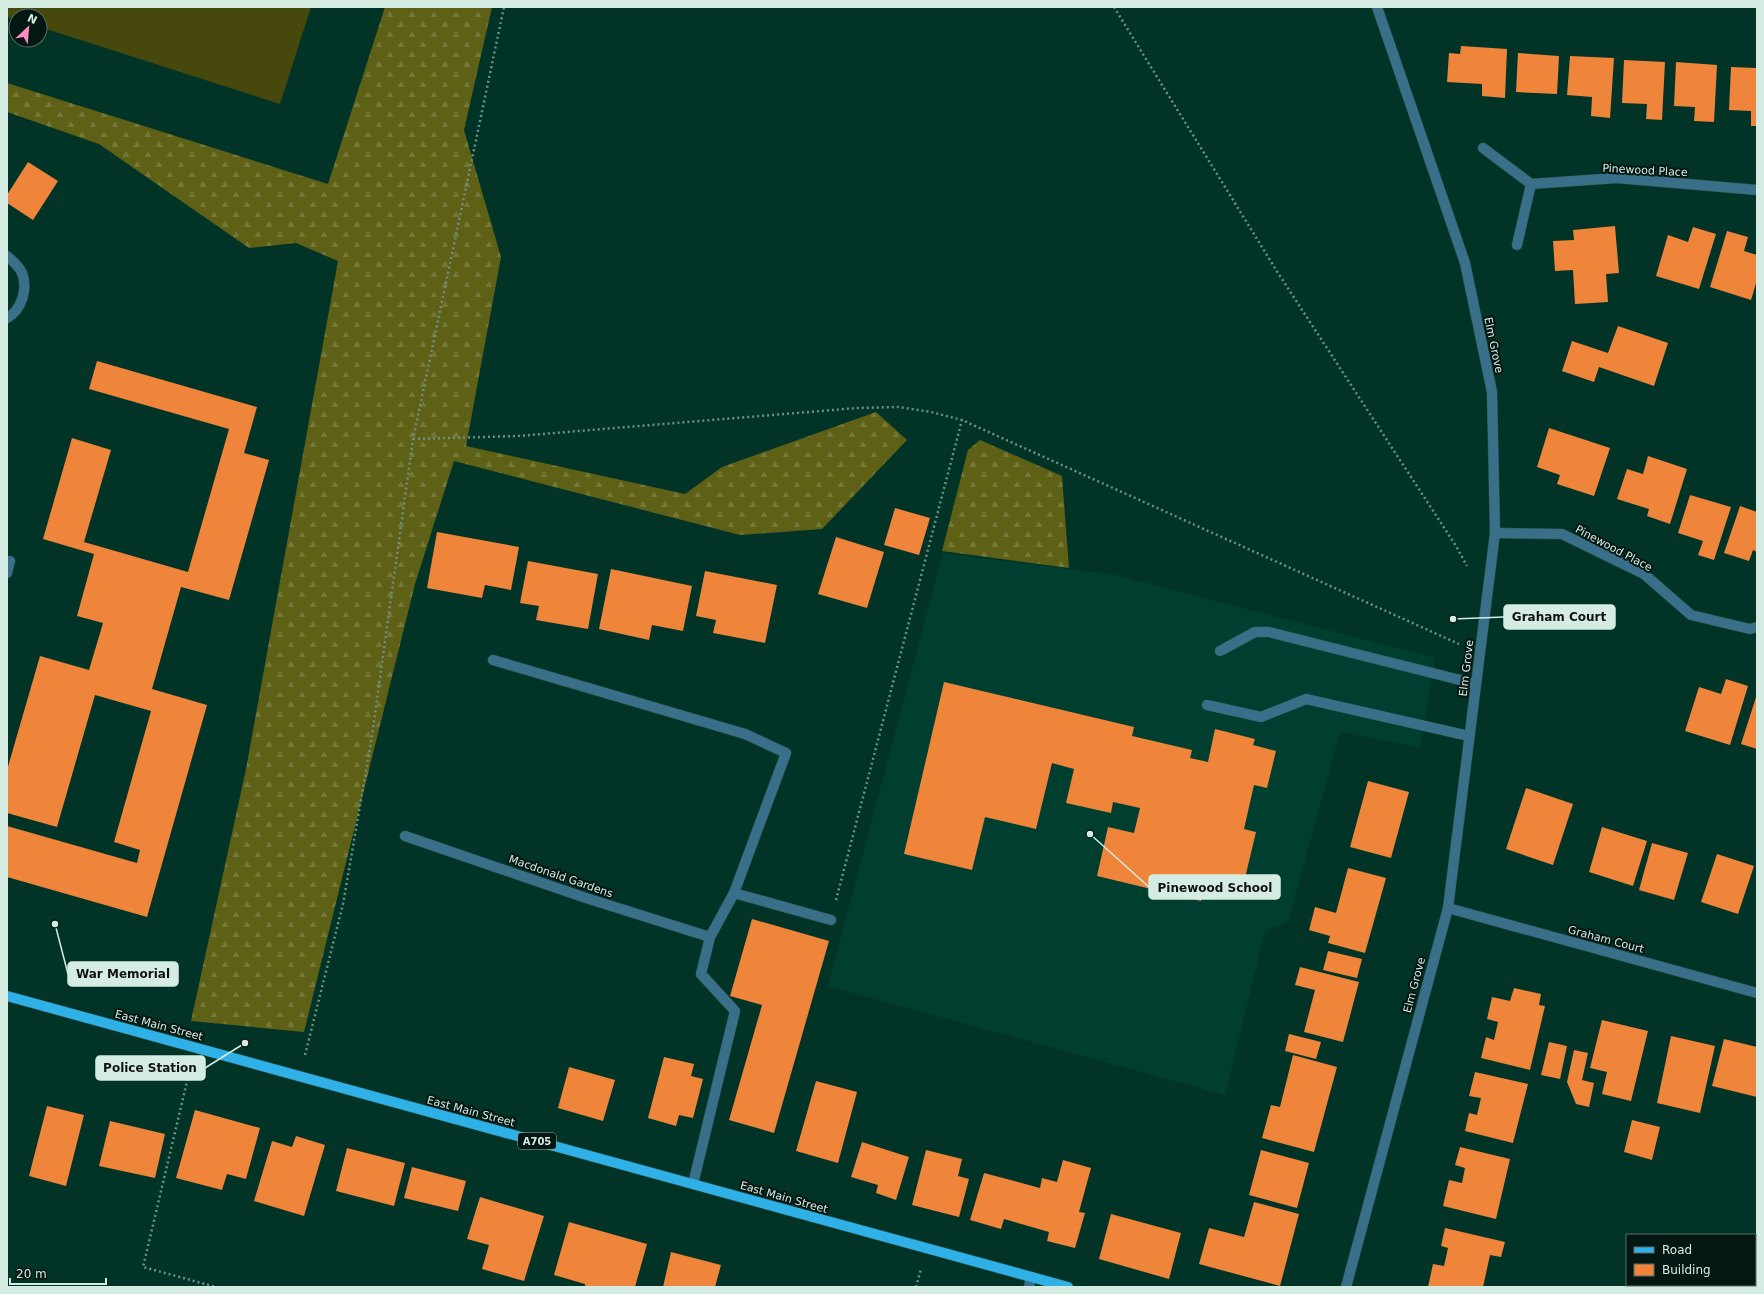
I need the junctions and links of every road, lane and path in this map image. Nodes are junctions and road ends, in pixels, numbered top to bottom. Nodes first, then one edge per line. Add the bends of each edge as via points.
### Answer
1 (504, 7) edge
2 (1114, 7) edge
3 (1377, 7) edge
4 (1482, 148) dead end
5 (1531, 184) junction
6 (1757, 190) edge
7 (1517, 245) dead end
8 (7, 256) edge
9 (7, 318) edge
10 (962, 420) junction
11 (413, 439) junction
12 (1494, 533) junction
13 (10, 561) dead end
14 (1468, 566) dead end
15 (7, 573) edge
16 (1757, 627) edge
17 (1220, 651) dead end
18 (1480, 653) junction
19 (493, 660) dead end
20 (1476, 684) junction
21 (1207, 705) dead end
22 (1469, 736) junction
23 (405, 836) dead end
24 (734, 893) junction
25 (1448, 908) junction
26 (831, 920) joint
27 (710, 937) junction
28 (1757, 993) edge
29 (7, 996) edge
30 (195, 1048) junction
31 (299, 1076) junction
32 (693, 1184) junction
33 (1030, 1282) edge
34 (216, 1287) edge
35 (1068, 1287) edge
36 (1346, 1287) edge

1 - 11 path
2 - 14 path via 1278,273
3 - 12 street, Elm Grove via 1465,263 1492,392
4 - 5 street
5 - 6 street, Pinewood Place via 1617,178
5 - 7 street
8 - 9 street via 22,272 24,284 23,297 18,307
10 - 11 path via 899,407 857,408 518,436
10 - 18 path
10 - 26 path
11 - 31 path via 372,736 343,904
12 - 16 street, Pinewood Place via 1562,534 1644,574 1692,615 1750,629
12 - 18 street, Elm Grove
13 - 15 street
17 - 20 street via 1255,632 1268,632
18 - 20 street, Elm Grove
19 - 24 street via 745,734 786,753
20 - 22 street, Elm Grove
21 - 22 street via 1261,717 1306,699
22 - 25 street, Elm Grove
23 - 27 street, Macdonald Gardens
24 - 26 street
24 - 27 street
25 - 28 street, Graham Court
25 - 36 street, Elm Grove
27 - 32 street via 701,974 735,1011
29 - 30 main road, East Main Street / A705
30 - 31 main road, East Main Street / A705
30 - 34 path via 143,1267
31 - 32 main road, East Main Street / A705
32 - 33 main road, East Main Street / A705
33 - 35 main road, East Main Street / A705

